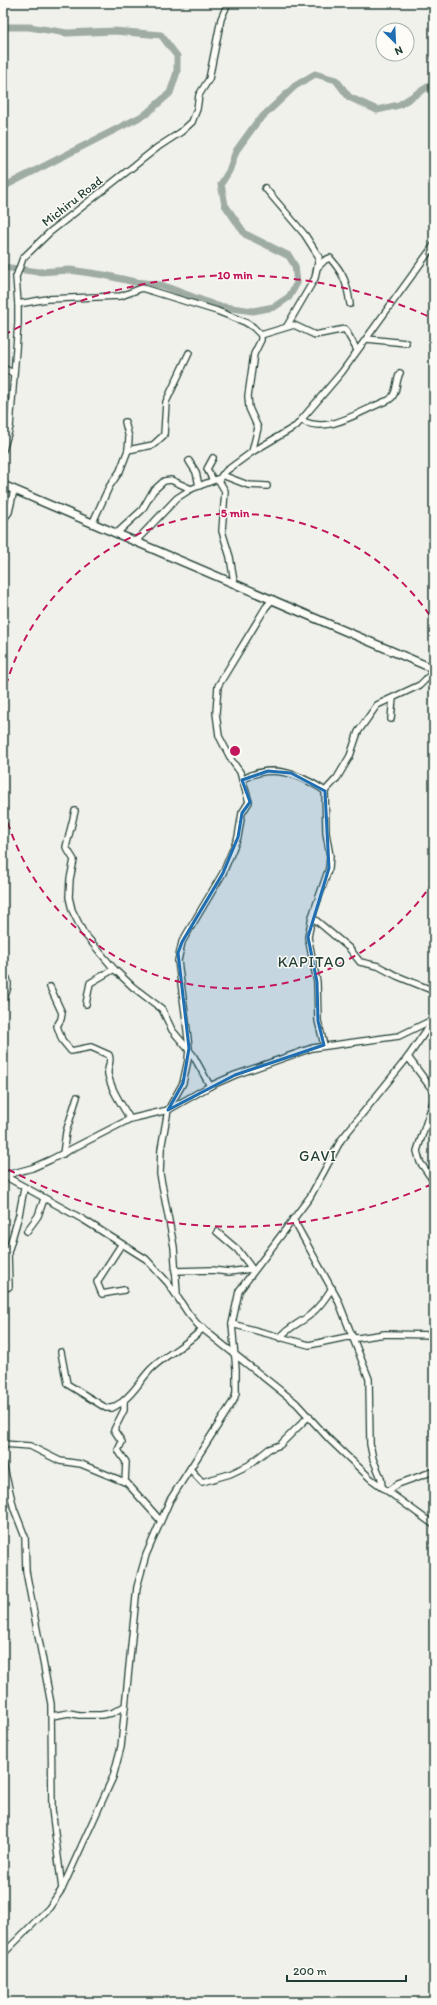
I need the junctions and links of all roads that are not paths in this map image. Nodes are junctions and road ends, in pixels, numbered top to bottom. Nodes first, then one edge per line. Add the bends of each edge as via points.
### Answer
1 (228, 3) edge
2 (265, 188) dead end
3 (434, 245) edge
4 (318, 268) junction
5 (18, 304) junction
6 (350, 304) dead end
7 (287, 326) junction
8 (261, 336) junction
9 (367, 340) junction
10 (406, 343) dead end
11 (357, 350) junction
12 (189, 353) dead end
13 (3, 368) edge
14 (13, 373) junction
15 (400, 373) dead end
16 (301, 420) junction
17 (125, 422) dead end
18 (3, 450) edge
19 (128, 450) junction
20 (252, 452) junction
21 (213, 458) dead end
22 (189, 461) dead end
23 (218, 478) junction
24 (3, 485) edge
25 (199, 486) junction
26 (267, 486) dead end
27 (191, 489) junction
28 (14, 490) junction
29 (3, 520) edge
30 (93, 522) junction
31 (117, 533) junction
32 (136, 541) junction
33 (234, 582) junction
34 (273, 599) junction
35 (434, 670) edge
36 (393, 698) junction
37 (391, 719) dead end
38 (240, 772) junction
39 (250, 775) junction
40 (242, 780) junction
41 (325, 791) junction
42 (75, 811) dead end
43 (312, 917) junction
44 (114, 969) junction
45 (3, 973) edge
46 (50, 987) dead end
47 (434, 991) edge
48 (3, 1001) edge
49 (86, 1004) dead end
50 (433, 1019) edge
51 (324, 1045) junction
52 (188, 1048) junction
53 (408, 1056) junction
54 (210, 1086) junction
55 (434, 1092) edge
56 (77, 1098) dead end
57 (434, 1099) edge
58 (168, 1110) junction
59 (130, 1119) junction
60 (63, 1154) junction
61 (3, 1176) edge
62 (434, 1182) edge
63 (24, 1188) junction
64 (44, 1199) junction
65 (293, 1220) junction
66 (27, 1231) dead end
67 (217, 1232) dead end
68 (121, 1245) junction
69 (252, 1270) junction
70 (175, 1271) junction
71 (332, 1288) junction
72 (3, 1289) edge
73 (124, 1290) dead end
74 (177, 1294) junction
75 (232, 1324) junction
76 (203, 1328) junction
77 (434, 1335) edge
78 (352, 1337) junction
79 (280, 1338) junction
80 (61, 1352) dead end
81 (235, 1353) junction
82 (124, 1401) junction
83 (309, 1416) junction
84 (3, 1444) edge
85 (3, 1464) edge
86 (190, 1469) junction
87 (434, 1471) edge
88 (125, 1482) junction
89 (382, 1487) junction
90 (388, 1491) junction
91 (160, 1520) junction
92 (434, 1525) edge
93 (125, 1706) junction
94 (52, 1716) junction
95 (62, 1889) junction
96 (3, 1954) edge

1 - 5 street, Michiru Road via 221,19 209,79 199,95 192,122 35,244 21,260 16,277
2 - 4 street via 315,249 319,256
3 - 9 street
4 - 6 street via 330,258 345,277
4 - 7 street via 315,278
5 - 8 street via 47,299 121,296 142,288 245,322 254,326
5 - 14 street, Michiru Road
7 - 8 street
7 - 11 street via 294,325 315,335 345,329
8 - 20 street via 254,354 248,396 249,408 258,428
9 - 10 street
9 - 11 street
11 - 16 street via 328,390
12 - 19 street via 166,402 164,435 153,445
13 - 14 street
14 - 18 street, Michiru Road via 10,427
15 - 16 street via 397,388 389,400 327,425 314,426
16 - 20 street via 293,428
17 - 19 street via 129,438
19 - 30 street
20 - 23 street
21 - 23 street via 207,470
22 - 25 street via 196,472
23 - 25 street
23 - 26 street
23 - 33 street via 225,490 222,531
24 - 28 main road
25 - 27 street
27 - 31 street via 171,480 164,480 154,490 142,510
27 - 32 street via 173,502
28 - 29 street via 9,512
28 - 30 main road
30 - 31 main road
31 - 32 main road
32 - 33 main road
33 - 34 main road
34 - 35 main road
34 - 38 street via 218,686 216,712 219,736
35 - 36 street via 420,685
36 - 37 street
36 - 41 street via 377,705 363,724 350,756
38 - 39 street
38 - 40 street
39 - 40 street
39 - 41 street via 282,770 310,781
40 - 52 street via 249,802 242,813 238,837 223,873 178,953
41 - 43 street via 329,868
42 - 44 street via 66,847 74,860 69,887 72,910 83,932
43 - 47 street via 349,948 360,962 378,966
43 - 51 street via 308,937 317,982 317,1016
44 - 49 street via 90,983
44 - 52 street via 162,1009 172,1030
45 - 48 street via 8,976 8,990
46 - 59 street via 62,1013 57,1026 62,1040 71,1051 91,1047 109,1055 107,1072 116,1095
50 - 51 street via 386,1040
50 - 53 street
51 - 54 street via 254,1068
52 - 54 street
52 - 58 street via 183,1083
53 - 55 street
53 - 65 street via 341,1140 318,1185
54 - 58 street
56 - 60 street via 66,1132
57 - 62 street via 418,1151 420,1162
58 - 59 street
58 - 70 street via 161,1149 160,1174 174,1247
59 - 60 street
60 - 61 street via 32,1168
61 - 63 street
63 - 64 street
63 - 72 street via 8,1252 9,1287
64 - 66 street via 38,1216
64 - 68 street via 84,1220
65 - 69 street
65 - 71 street
67 - 69 street via 238,1250
68 - 73 street via 97,1282 102,1294
68 - 74 street via 146,1259
69 - 70 street
69 - 75 street via 239,1291
70 - 74 street
71 - 78 street
71 - 79 street via 311,1314 289,1328
74 - 76 street via 188,1313
75 - 79 street
75 - 81 street
76 - 81 street
76 - 82 street via 153,1366
77 - 78 street via 388,1334
78 - 79 street via 309,1345
78 - 89 street via 370,1381 370,1444 372,1459 381,1478
80 - 82 street via 67,1384 106,1408 112,1408
81 - 83 street
81 - 86 street via 234,1400
82 - 88 street via 124,1410 114,1430 122,1442 118,1450 126,1462
83 - 86 street via 280,1445 269,1449 261,1457 235,1472 202,1482
83 - 89 street via 344,1454
84 - 88 street via 30,1446 60,1461 81,1464
85 - 94 street via 26,1544 26,1571 33,1598
86 - 91 street
87 - 90 street via 398,1484
88 - 91 street
89 - 90 street
90 - 92 street
91 - 93 street via 137,1587
93 - 94 street via 101,1716 79,1716 69,1713
93 - 95 street via 118,1764
94 - 95 street via 52,1809
95 - 96 street via 49,1908

